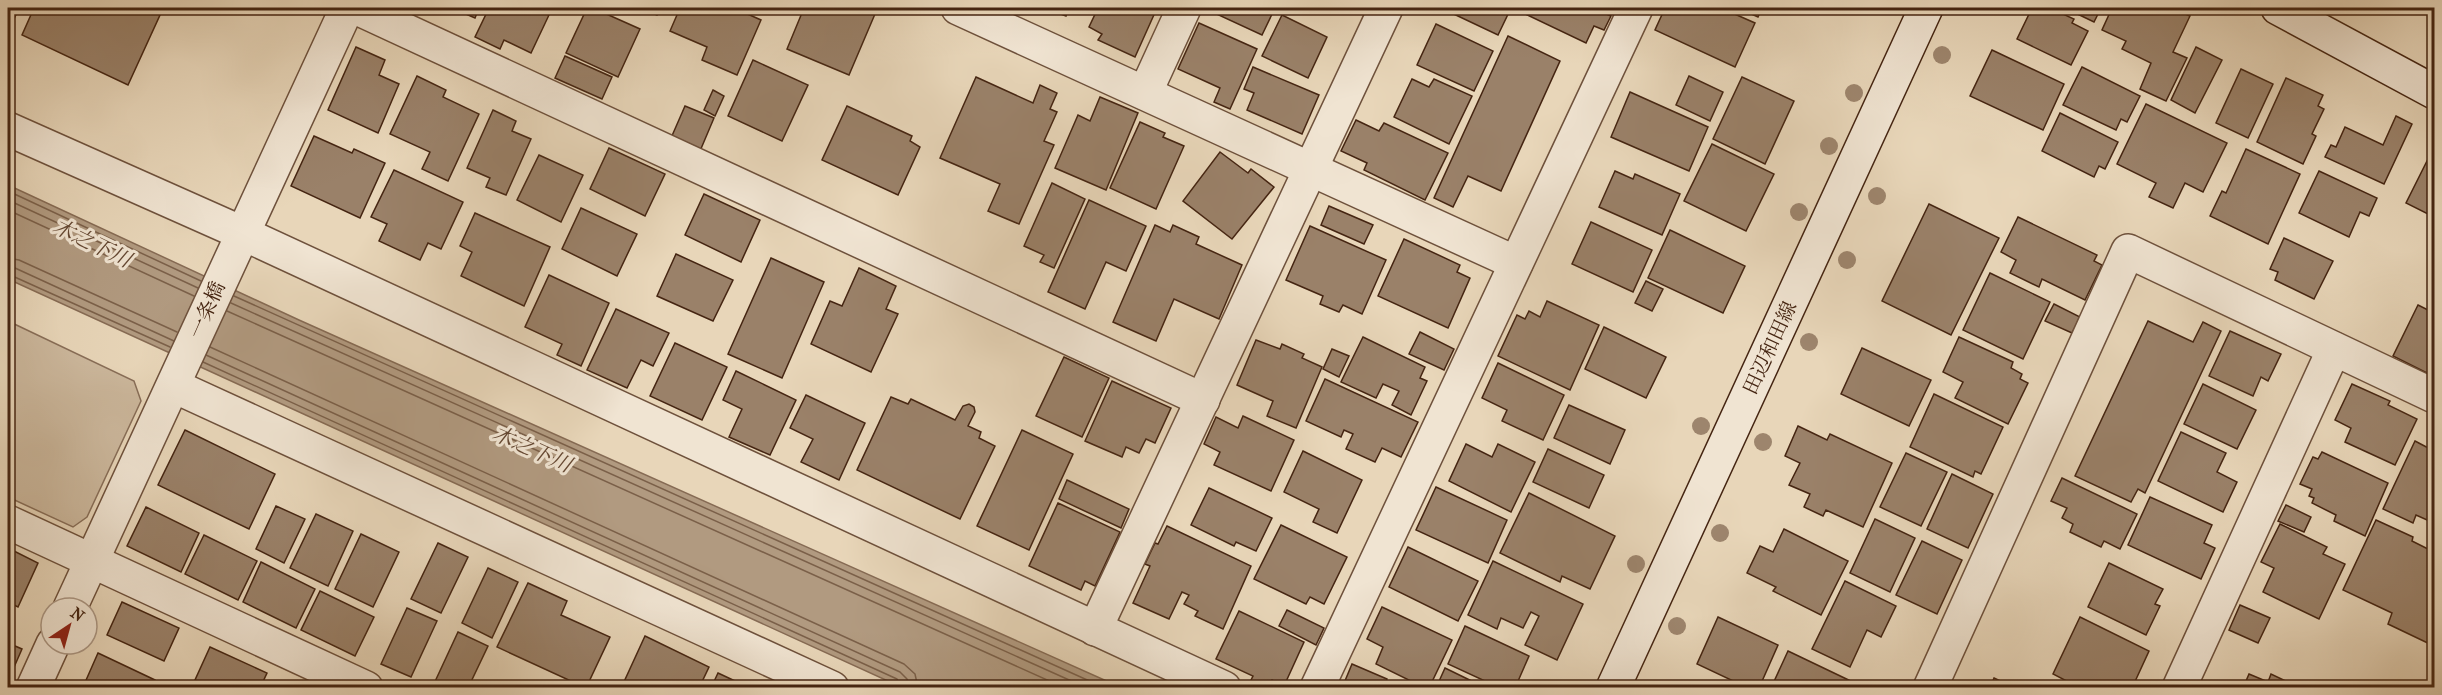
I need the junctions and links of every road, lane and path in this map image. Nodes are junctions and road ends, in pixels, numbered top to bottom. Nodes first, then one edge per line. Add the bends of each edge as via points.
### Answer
1 (347, 8) edge
2 (357, 8) edge
3 (1184, 8) edge
4 (1386, 8) edge
5 (1636, 8) edge
6 (1926, 8) edge
7 (2278, 8) edge
8 (974, 11) edge
9 (2434, 92) edge
10 (1145, 93) junction
11 (8, 129) edge
12 (1310, 169) junction
13 (238, 242) junction
14 (1516, 263) junction
15 (2334, 349) junction
16 (177, 378) junction
17 (2434, 396) edge
18 (1203, 400) junction
19 (8, 522) edge
20 (92, 561) junction
21 (76, 596) edge
22 (1095, 629) junction
23 (47, 656) edge
24 (33, 687) edge
25 (366, 687) edge
26 (832, 687) edge
27 (1224, 687) edge
28 (1317, 687) edge
29 (1613, 687) edge
30 (1930, 687) edge
31 (2179, 687) edge

1 - 13 street, 一条橋
2 - 18 street
3 - 10 street
4 - 12 street
5 - 14 street
6 - 29 street, 田辺和田線
7 - 9 street
8 - 10 street
10 - 12 street
11 - 13 street
12 - 14 street
12 - 18 street
13 - 16 street, 一条橋
13 - 22 street
14 - 28 street
15 - 17 street
15 - 30 street via 2128,251
15 - 31 street
16 - 20 street, 一条橋
16 - 26 street
18 - 22 street
19 - 20 street
20 - 21 street, 一条橋
20 - 25 street
22 - 27 street
23 - 24 street

